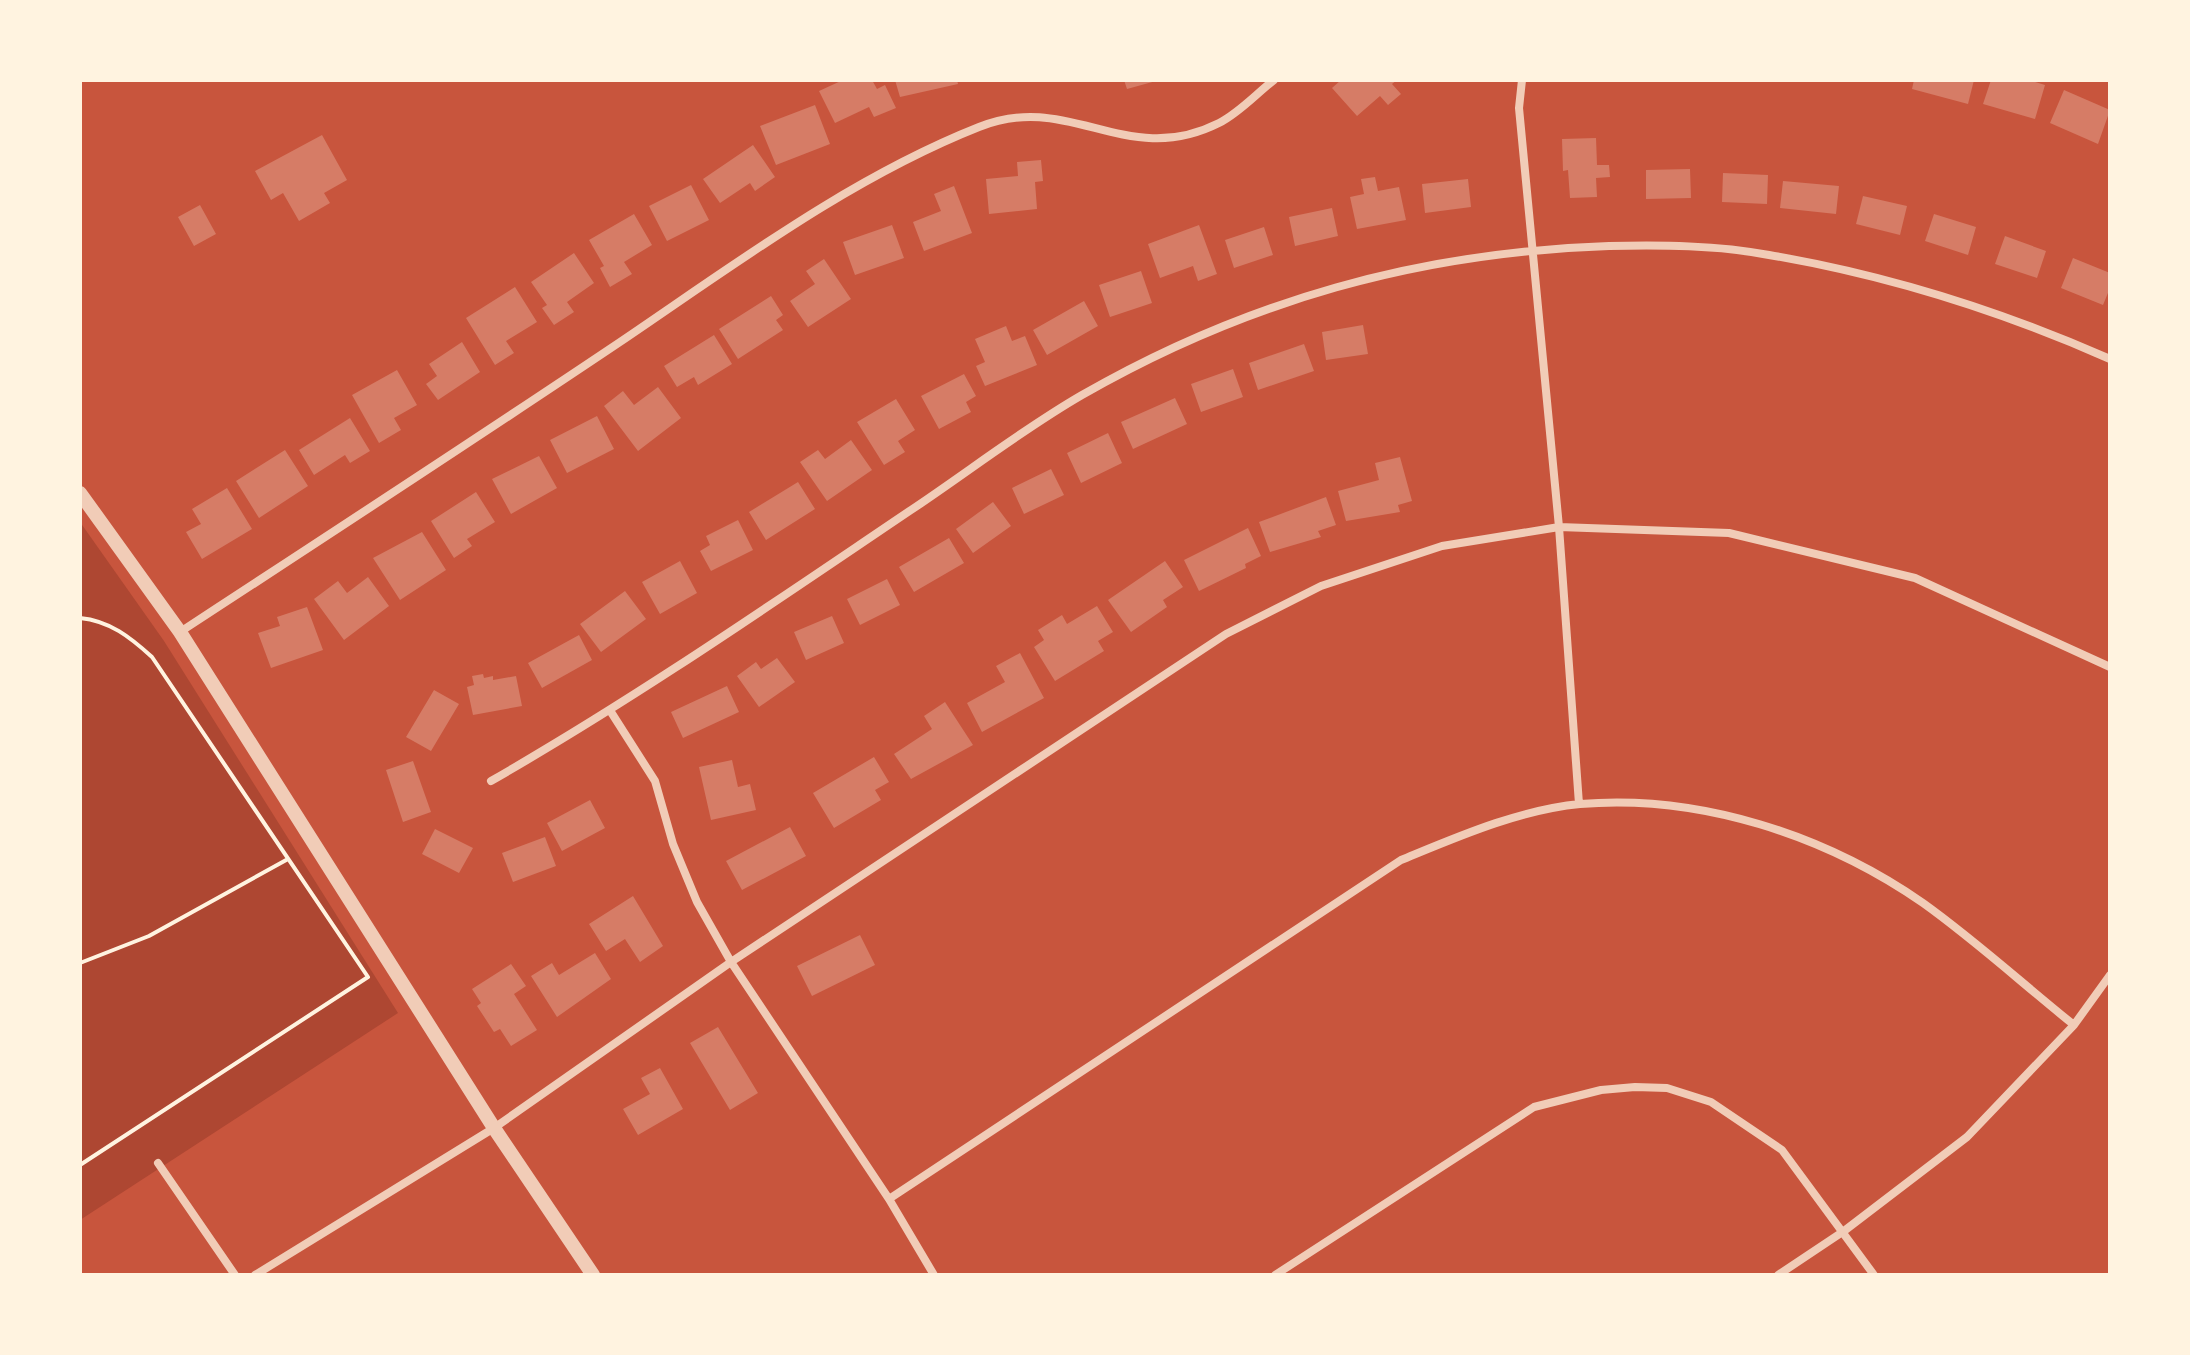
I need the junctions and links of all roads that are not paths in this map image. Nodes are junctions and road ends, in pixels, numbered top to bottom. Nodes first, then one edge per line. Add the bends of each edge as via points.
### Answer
1 (1274, 80) edge
2 (1522, 80) edge
3 (1534, 249) junction
4 (2110, 359) edge
5 (80, 493) edge
6 (1559, 527) junction
7 (180, 632) junction
8 (2110, 667) edge
9 (611, 712) junction
10 (491, 781) dead end
11 (1579, 804) junction
12 (731, 962) junction
13 (2110, 975) edge
14 (2074, 1025) junction
15 (494, 1128) junction
16 (158, 1163) dead end
17 (889, 1199) junction
18 (1844, 1231) junction
19 (235, 1275) edge
20 (255, 1275) edge
21 (593, 1275) edge
22 (934, 1275) edge
23 (1275, 1275) edge
24 (1778, 1275) edge
25 (1874, 1275) edge

1 - 7 street via 1221,122 1160,140 1129,138 1045,115 992,121 931,148 804,220
2 - 3 street via 1519,108
3 - 4 street via 1650,245 1765,254 1896,282 1993,312
3 - 6 street
3 - 9 street via 1449,260 1361,280 1268,306 1174,347 1079,396
5 - 7 street
6 - 8 street via 1729,533 1915,578
6 - 11 street
6 - 12 street via 1442,546 1321,586 1226,634
7 - 15 street
9 - 10 street
9 - 12 street via 655,781 697,902
11 - 14 street via 1658,805 1718,814 1763,824 1849,859 1923,903
11 - 17 street via 1487,826 1401,860
12 - 15 street
12 - 17 street
13 - 14 street
14 - 18 street via 1967,1137
15 - 20 street
15 - 21 street
16 - 19 street
17 - 22 street
18 - 23 street via 1782,1150 1711,1102 1667,1088 1635,1087 1534,1107
18 - 24 street
18 - 25 street

